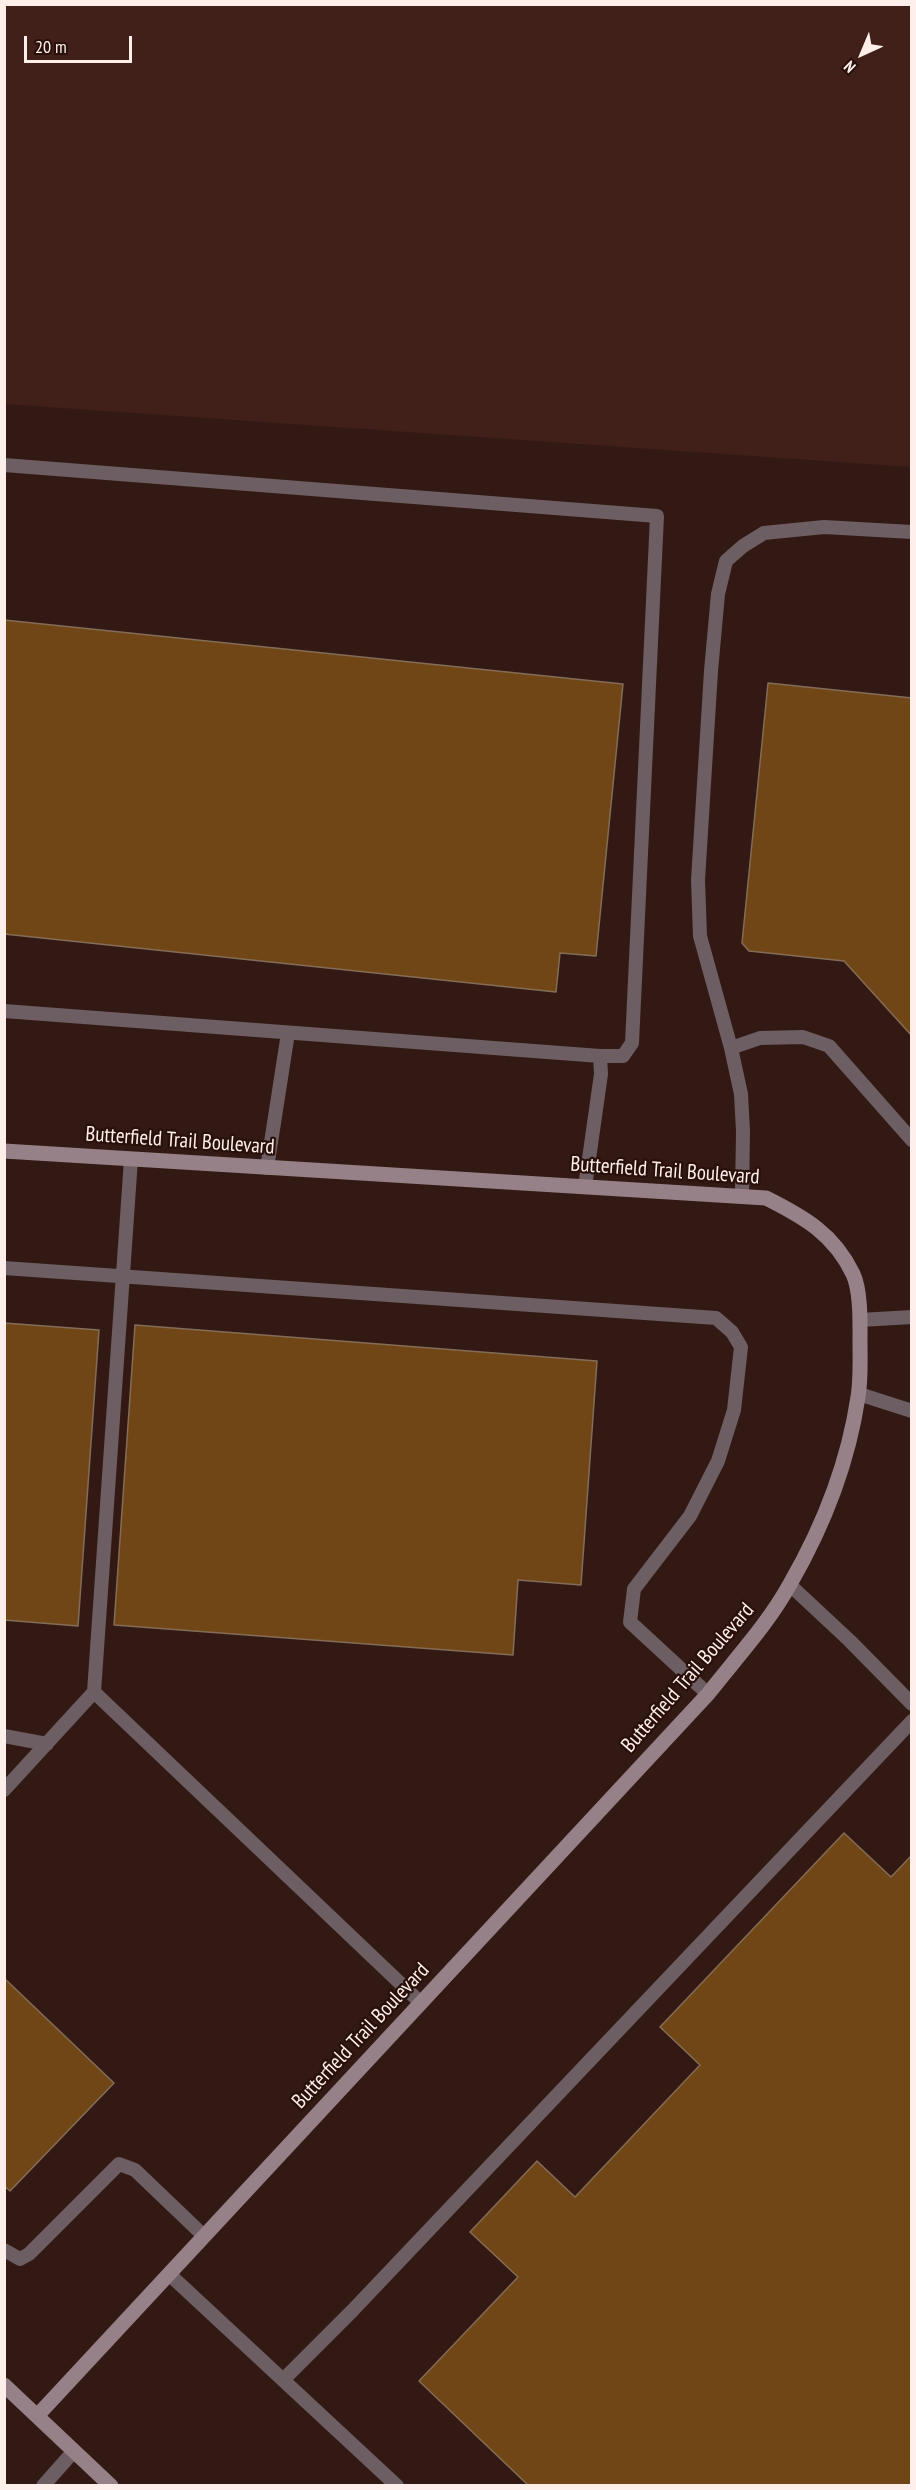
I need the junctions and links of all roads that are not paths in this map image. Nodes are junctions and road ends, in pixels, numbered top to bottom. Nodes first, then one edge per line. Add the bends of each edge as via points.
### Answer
1 (4, 465) edge
2 (912, 532) edge
3 (4, 1011) edge
4 (288, 1033) junction
5 (731, 1048) junction
6 (600, 1056) junction
7 (912, 1140) edge
8 (4, 1151) edge
9 (131, 1159) junction
10 (267, 1168) junction
11 (585, 1187) junction
12 (742, 1196) junction
13 (4, 1268) edge
14 (123, 1277) junction
15 (912, 1317) edge
16 (861, 1320) junction
17 (859, 1395) junction
18 (912, 1411) edge
19 (790, 1585) junction
20 (94, 1692) junction
21 (708, 1694) junction
22 (912, 1704) edge
23 (912, 1721) edge
24 (4, 1736) edge
25 (47, 1744) junction
26 (4, 1790) edge
27 (421, 2003) junction
28 (204, 2236) junction
29 (4, 2250) edge
30 (169, 2274) junction
31 (284, 2380) junction
32 (4, 2385) edge
33 (37, 2416) junction
34 (74, 2451) junction
35 (43, 2486) edge
36 (111, 2486) edge
37 (397, 2486) edge

1 - 6 lane via 657,516 632,1043 623,1056
2 - 5 lane via 824,527 764,532 726,561 718,594 711,671 698,880 700,936
3 - 4 lane
4 - 6 lane
4 - 10 lane
5 - 7 lane via 760,1038 803,1037 829,1046
5 - 12 lane via 741,1094
6 - 11 lane via 601,1074
8 - 9 street, Butterfield Trail Boulevard
9 - 10 street, Butterfield Trail Boulevard
9 - 14 lane
10 - 11 street, Butterfield Trail Boulevard
11 - 12 street, Butterfield Trail Boulevard
12 - 16 street, Butterfield Trail Boulevard via 766,1198 818,1226 855,1276
13 - 14 lane
14 - 20 lane
14 - 21 lane via 716,1318 741,1347 734,1410 718,1461 690,1516 634,1589 630,1622
15 - 16 lane
16 - 17 street, Butterfield Trail Boulevard
17 - 18 lane
17 - 19 street, Butterfield Trail Boulevard via 845,1463 825,1516
19 - 21 street, Butterfield Trail Boulevard
19 - 22 lane
20 - 25 lane
20 - 27 lane
21 - 27 street, Butterfield Trail Boulevard
23 - 31 lane
24 - 25 lane
25 - 26 lane
27 - 28 street, Butterfield Trail Boulevard
28 - 29 lane via 135,2170 119,2164 29,2254 20,2259
28 - 30 street, Butterfield Trail Boulevard
30 - 31 lane
30 - 33 street, Butterfield Trail Boulevard
31 - 37 lane
32 - 33 street
33 - 34 street
34 - 35 lane
34 - 36 street

